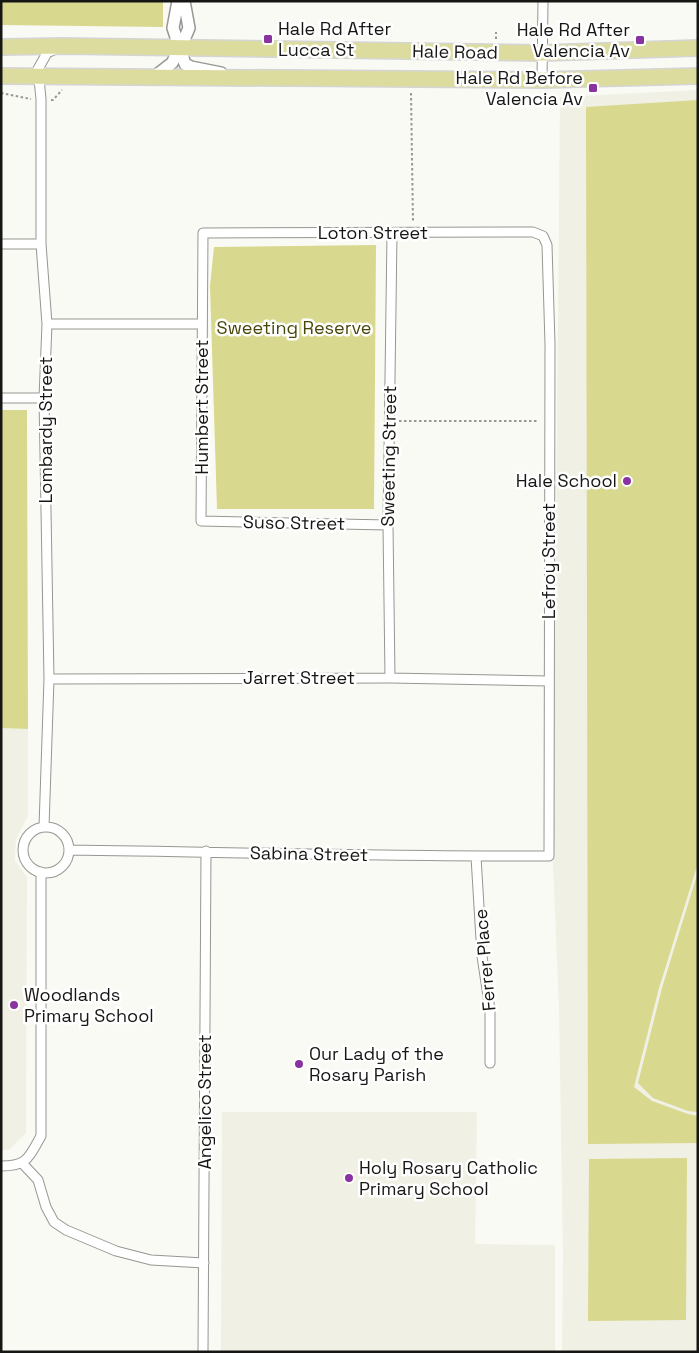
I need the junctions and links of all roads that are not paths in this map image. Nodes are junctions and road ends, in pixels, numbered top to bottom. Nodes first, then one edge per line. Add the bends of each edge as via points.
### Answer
1 (178, 1) edge
2 (184, 1) edge
3 (543, 1) edge
4 (63, 46) junction
5 (1, 47) edge
6 (698, 48) edge
7 (180, 49) junction
8 (542, 53) junction
9 (1, 76) edge
10 (39, 76) junction
11 (698, 76) edge
12 (154, 77) junction
13 (245, 77) junction
14 (542, 80) junction
15 (203, 232) joint
16 (392, 233) junction
17 (543, 236) joint
18 (1, 244) edge
19 (42, 244) junction
20 (47, 324) junction
21 (202, 324) junction
22 (1, 398) edge
23 (44, 398) junction
24 (201, 522) joint
25 (388, 525) junction
26 (390, 678) junction
27 (49, 679) junction
28 (549, 681) junction
29 (44, 827) junction
30 (70, 850) junction
31 (206, 851) junction
32 (476, 856) junction
33 (549, 856) joint
34 (42, 872) junction
35 (490, 1063) dead end
36 (22, 1163) junction
37 (1, 1166) edge
38 (204, 1263) junction
39 (203, 1352) edge

1 - 7 street via 173,28
2 - 7 street via 189,28
3 - 8 street
4 - 5 main road, Hale Road
4 - 7 main road, Hale Road
4 - 10 street, Lombardy Street via 47,53 38,69
6 - 8 main road, Hale Road
7 - 8 main road, Hale Road
7 - 12 street via 172,63
7 - 13 street via 185,64 191,67
8 - 14 street
9 - 10 main road, Hale Road
10 - 12 main road, Hale Road
10 - 19 street, Lombardy Street via 42,99
11 - 14 main road, Hale Road
12 - 13 main road, Hale Road
13 - 14 main road, Hale Road
15 - 16 street, Loton Street
15 - 21 street, Humbert Street
16 - 17 street, Loton Street via 533,232
16 - 25 street, Sweeting Street
17 - 28 street, Lefroy Street via 547,245 550,344
18 - 19 street
19 - 20 street, Lombardy Street
20 - 21 street
20 - 23 street, Lombardy Street
21 - 24 street, Humbert Street
22 - 23 street
23 - 27 street, Lombardy Street
24 - 25 street, Suso Street
25 - 26 street, Sweeting Street
26 - 27 street, Jarret Street
26 - 28 street, Jarret Street
27 - 29 street, Lombardy Street
28 - 33 street, Lefroy Street
29 - 30 street via 61,832
29 - 34 street via 28,836 24,849 28,864
30 - 31 street, Sabina Street
30 - 34 street via 60,868
31 - 32 street, Sabina Street
31 - 38 street, Angelico Street
32 - 33 street, Sabina Street
32 - 35 street, Ferrer Place via 482,956 490,1010
34 - 36 street via 41,1136
36 - 37 street
36 - 38 street via 38,1180 54,1222 66,1230 116,1251 151,1260
38 - 39 street, Angelico Street

